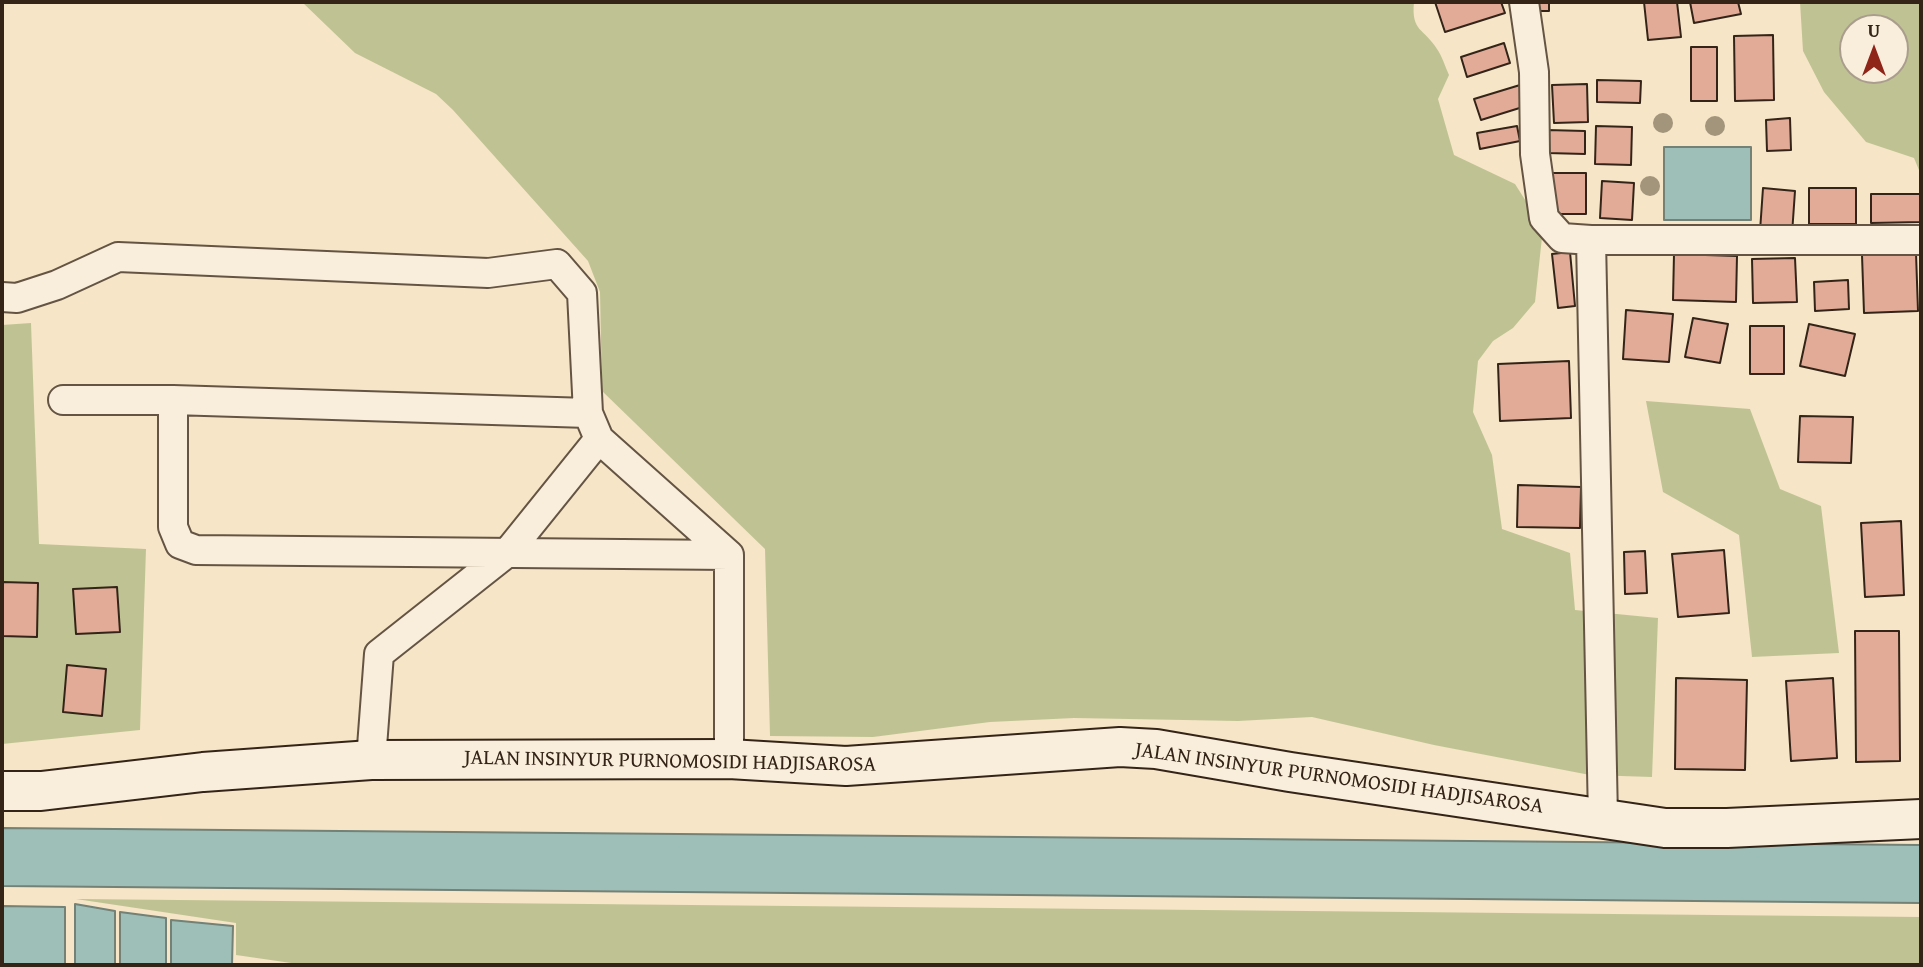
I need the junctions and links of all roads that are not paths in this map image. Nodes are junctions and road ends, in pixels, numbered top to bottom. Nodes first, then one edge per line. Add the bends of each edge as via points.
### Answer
1 (1524, 2) edge
2 (1591, 240) junction
3 (1921, 240) edge
4 (2, 296) edge
5 (63, 400) dead end
6 (173, 400) junction
7 (588, 414) junction
8 (599, 439) junction
9 (508, 552) junction
10 (729, 555) junction
11 (729, 759) junction
12 (371, 760) junction
13 (2, 791) edge
14 (1603, 818) junction
15 (1921, 819) edge

1 - 2 street via 1534,72 1535,154 1544,218 1562,237
2 - 3 street
2 - 14 street
4 - 7 street via 18,298 57,285 118,257 488,273 557,264 582,293
5 - 6 street
6 - 7 street
6 - 9 street via 173,527 180,544 196,550
7 - 8 street
8 - 9 street
8 - 10 street
9 - 10 street
9 - 12 street via 379,654
10 - 11 street
11 - 12 street, JALAN INSINYUR PURNOMOSIDI HADJISAROSA
11 - 14 street, JALAN INSINYUR PURNOMOSIDI HADJISAROSA via 846,766 1120,747 1156,749
12 - 13 street, JALAN INSINYUR PURNOMOSIDI HADJISAROSA
14 - 15 street, JALAN INSINYUR PURNOMOSIDI HADJISAROSA via 1665,828

